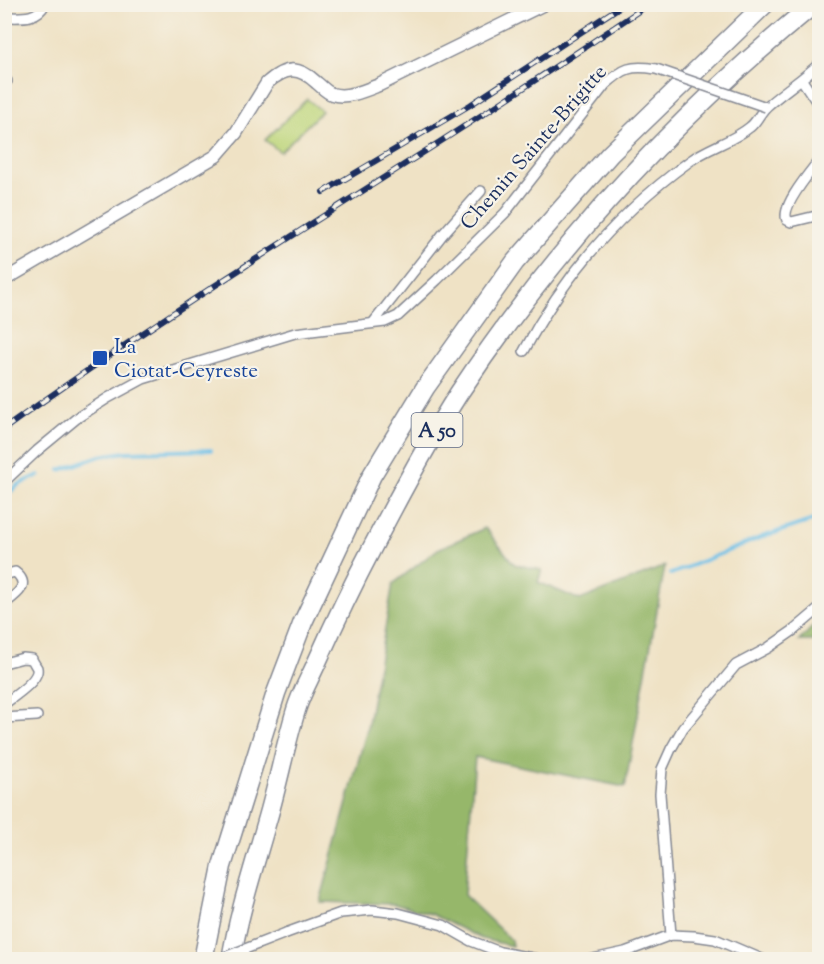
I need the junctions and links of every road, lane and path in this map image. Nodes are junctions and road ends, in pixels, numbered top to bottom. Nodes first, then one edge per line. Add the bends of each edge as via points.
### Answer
1 (45, 4) edge
2 (544, 4) edge
3 (765, 4) edge
4 (814, 4) edge
5 (4, 17) edge
6 (819, 63) edge
7 (801, 80) junction
8 (766, 107) junction
9 (819, 107) edge
10 (819, 159) edge
11 (482, 191) dead end
12 (819, 214) edge
13 (4, 280) edge
14 (374, 324) junction
15 (524, 351) dead end
16 (4, 482) edge
17 (4, 575) edge
18 (4, 604) edge
19 (819, 608) edge
20 (4, 663) edge
21 (4, 704) edge
22 (37, 716) dead end
23 (4, 718) edge
24 (671, 935) junction
25 (203, 960) edge
26 (217, 960) edge
27 (231, 960) edge
28 (543, 960) edge
29 (588, 960) edge
30 (764, 960) edge

1 - 5 street via 35,15
2 - 13 street via 379,85 357,92 327,92 301,70 274,77 216,156
3 - 25 highway, A 50 via 610,154 515,262 425,388 372,475 303,622 276,693 222,866
4 - 27 highway, A 50 via 711,94 630,177 545,273 458,395 344,602 297,707
6 - 7 street
7 - 8 street
7 - 9 street
8 - 14 street, Chemin Sainte-Brigitte, bridge via 656,69 636,66 618,73 505,213 398,316
8 - 15 street via 751,126 692,159 612,227 571,275
10 - 12 street via 785,211 785,217 791,222
11 - 14 street via 443,234
14 - 16 street, Chemin Sainte-Brigitte via 295,333 143,379 78,418
17 - 18 street via 18,573 22,584
19 - 24 street via 768,648 736,665 683,728 671,749 662,769 660,794
20 - 21 street via 32,659 37,668 33,681
22 - 23 street
24 - 29 street
24 - 30 street via 715,939
26 - 28 street, bridge via 341,913 372,910 442,925 500,952

